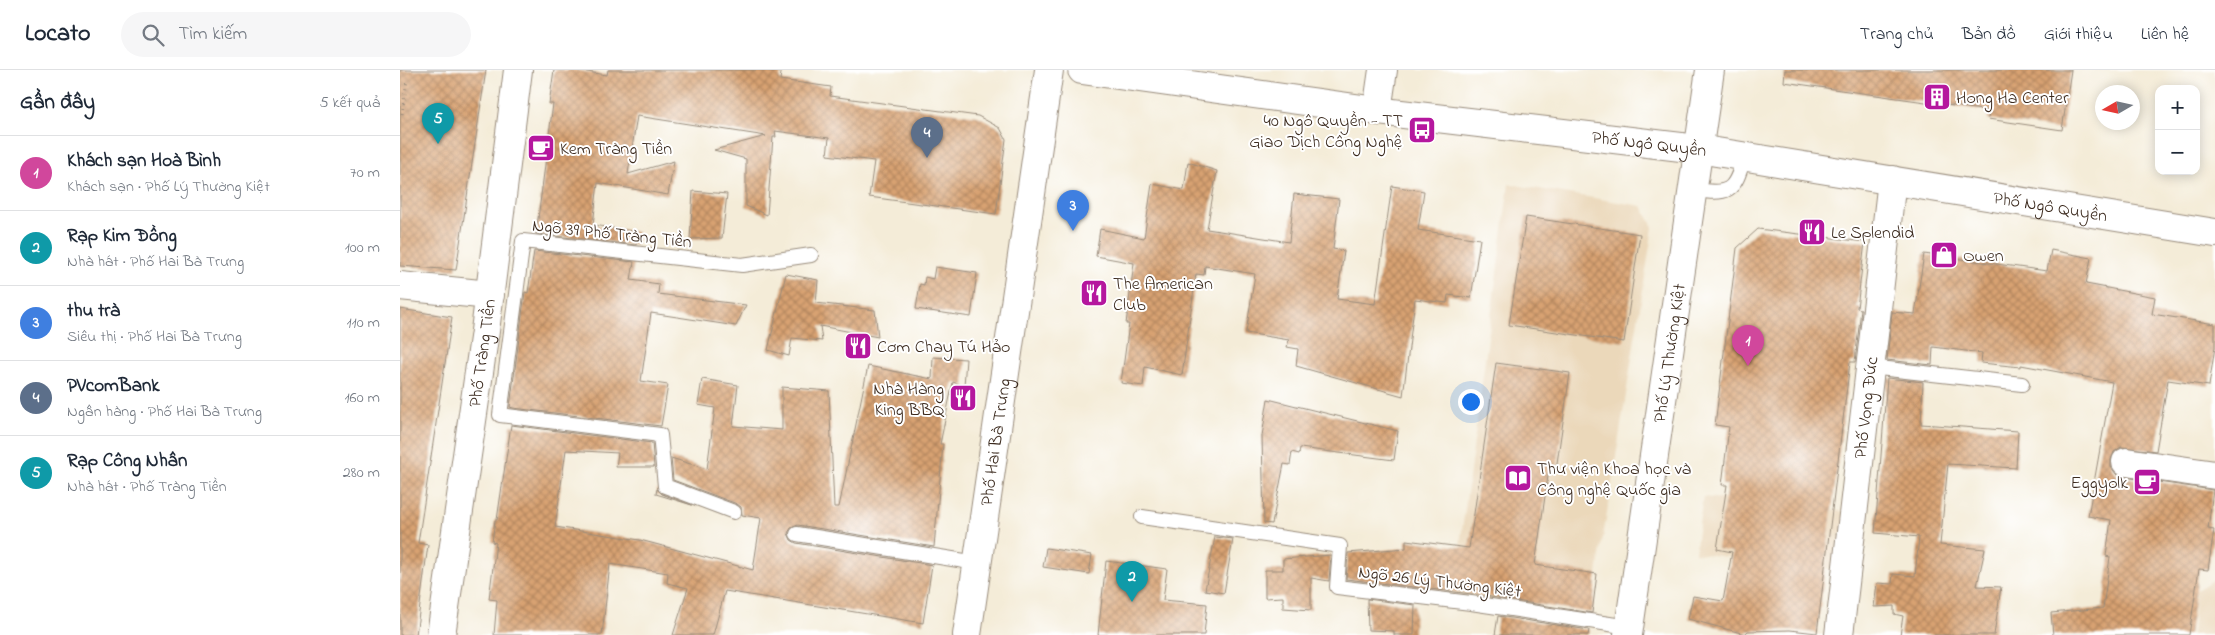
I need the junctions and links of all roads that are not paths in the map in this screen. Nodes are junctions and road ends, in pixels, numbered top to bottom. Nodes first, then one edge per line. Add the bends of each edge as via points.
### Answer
1 (518, 70) edge
2 (1049, 70) edge
3 (1082, 70) edge
4 (1383, 70) edge
5 (1710, 70) edge
6 (1378, 111) junction
7 (1698, 149) junction
8 (1744, 157) junction
9 (1892, 180) junction
10 (1692, 190) junction
11 (2215, 233) edge
12 (811, 255) dead end
13 (400, 286) edge
14 (490, 295) junction
15 (1870, 367) junction
16 (2022, 384) dead end
17 (2126, 462) dead end
18 (2215, 475) edge
19 (734, 512) dead end
20 (1142, 517) dead end
21 (797, 534) dead end
22 (977, 563) junction
23 (1628, 631) edge
24 (441, 635) edge
25 (966, 635) edge
26 (1839, 635) edge

1 - 14 street, Phố Tràng Tiền
2 - 22 street, Phố Hai Bà Trưng
3 - 6 street, Phố Ngô Quyền
4 - 6 street
5 - 7 street, Phố Lý Thường Kiệt
6 - 7 street, Phố Ngô Quyền
7 - 8 street, Phố Ngô Quyền
7 - 10 street, Phố Lý Thường Kiệt
8 - 9 street, Phố Ngô Quyền
8 - 10 lane via 1738,180 1728,190 1718,193
9 - 11 street, Phố Ngô Quyền
9 - 15 street, Phố Vọng Đức
10 - 23 street, Phố Lý Thường Kiệt
12 - 19 lane, Ngõ 39 Phố Tràng Tiền via 742,265 523,241 500,415 660,435 665,486
13 - 14 street
14 - 24 street, Phố Tràng Tiền
15 - 16 lane
15 - 26 street, Phố Vọng Đức
17 - 18 street
20 - 23 lane, Ngõ 26 Lý Thường Kiệt via 1340,546 1337,587 1471,603
21 - 22 lane
22 - 25 street, Phố Hai Bà Trưng

